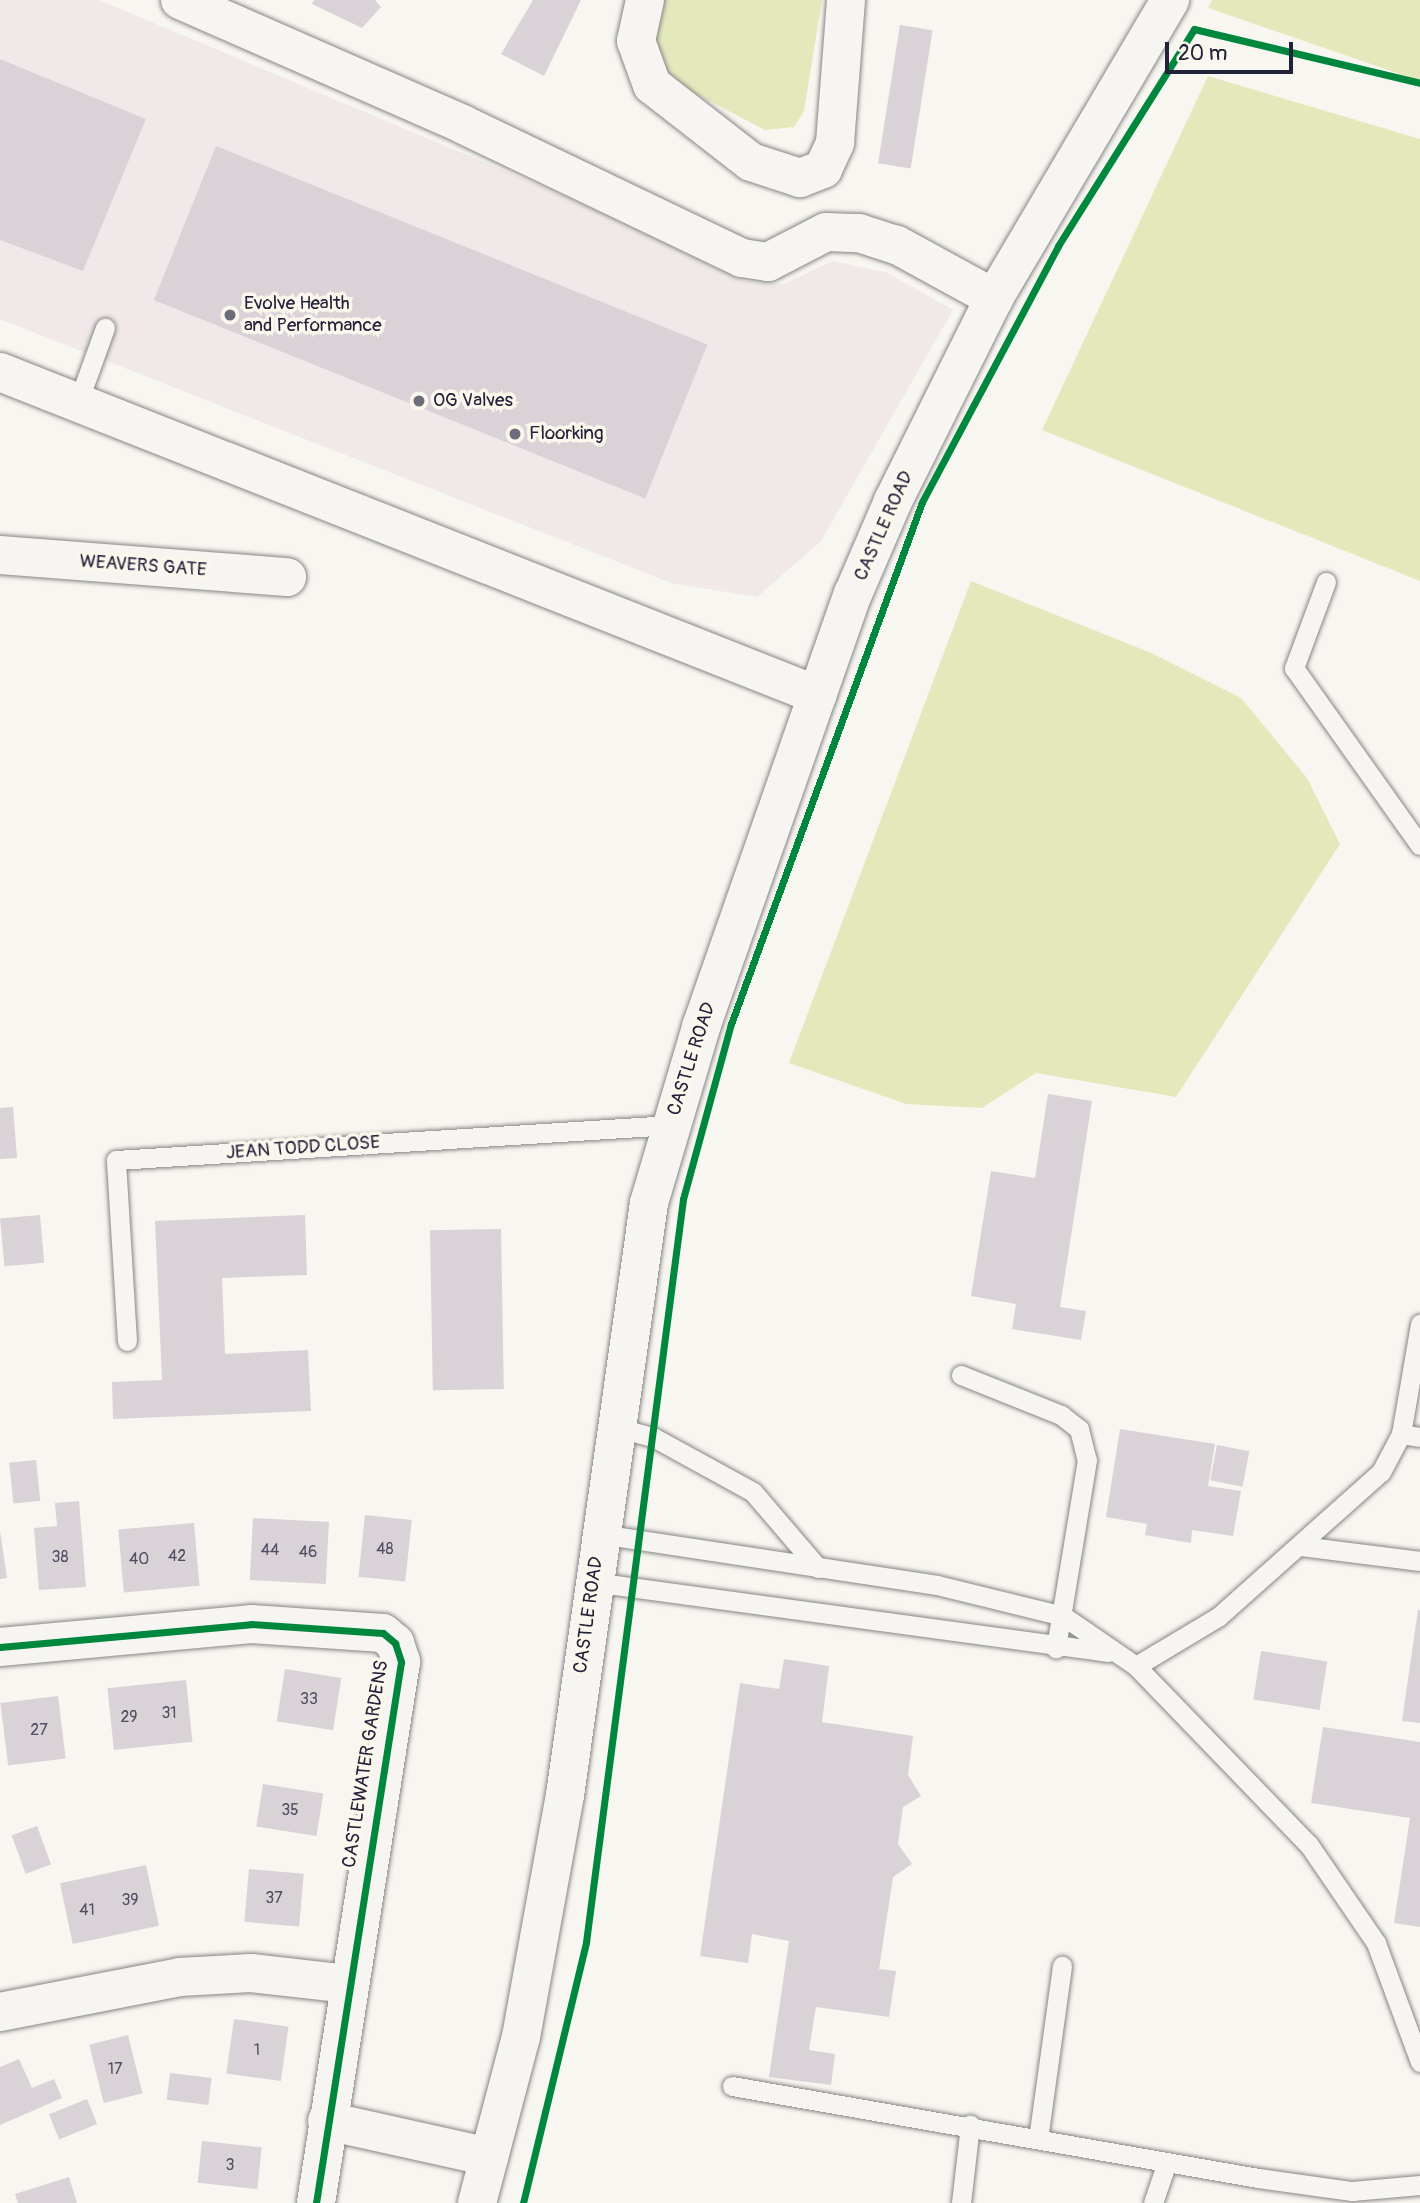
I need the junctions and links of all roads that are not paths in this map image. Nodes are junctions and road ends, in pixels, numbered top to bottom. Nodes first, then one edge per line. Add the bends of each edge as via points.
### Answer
1 (180, 0) edge
2 (645, 0) edge
3 (846, 0) edge
4 (1170, 0) edge
5 (800, 178) junction
6 (815, 236) junction
7 (994, 298) junction
8 (104, 328) dead end
9 (0, 372) edge
10 (78, 402) junction
11 (0, 555) edge
12 (287, 577) dead end
13 (1326, 582) dead end
14 (817, 695) junction
15 (1420, 845) edge
16 (671, 1125) junction
17 (1420, 1327) edge
18 (127, 1341) dead end
19 (961, 1375) dead end
20 (615, 1427) junction
21 (1411, 1436) edge
22 (600, 1534) junction
23 (1301, 1546) junction
24 (1420, 1561) edge
25 (818, 1568) junction
26 (593, 1582) junction
27 (1063, 1616) junction
28 (0, 1647) edge
29 (1056, 1648) junction
30 (1109, 1652) junction
31 (1136, 1666) junction
32 (1062, 1966) dead end
33 (347, 1984) junction
34 (0, 2012) edge
35 (1420, 2062) edge
36 (732, 2086) dead end
37 (327, 2121) junction
38 (970, 2125) junction
39 (1038, 2139) junction
40 (489, 2157) junction
41 (1166, 2165) junction
42 (1420, 2185) edge
43 (316, 2203) edge
44 (477, 2203) edge
45 (961, 2203) edge
46 (1153, 2203) edge

1 - 6 street via 462,124 742,258 776,261
2 - 5 street via 636,41 652,85 751,162
3 - 5 street via 835,144 823,169
4 - 7 street, CASTLE ROAD
5 - 6 street
6 - 7 street via 837,230 874,236
7 - 14 street, CASTLE ROAD via 893,501
8 - 10 lane
9 - 10 street
10 - 14 street
11 - 12 street, WEAVERS GATE
13 - 15 lane via 1294,668
14 - 16 street, CASTLE ROAD
16 - 18 lane, JEAN TODD CLOSE via 116,1160
16 - 20 street, CASTLE ROAD via 635,1280
17 - 21 lane
19 - 27 lane via 1061,1415 1079,1429 1087,1460
20 - 22 street, CASTLE ROAD
20 - 25 lane via 653,1437 753,1492
21 - 23 lane via 1381,1472
22 - 25 lane
22 - 26 street, CASTLE ROAD
23 - 24 lane
23 - 31 lane via 1218,1617
25 - 27 lane via 937,1586
26 - 29 lane
26 - 40 street, CASTLE ROAD via 565,1796 520,2036
27 - 29 lane
27 - 30 lane
28 - 33 street, CASTLEWATER GARDENS via 251,1624 383,1633 396,1643 401,1662
29 - 30 lane
30 - 31 lane
31 - 35 lane via 1309,1845 1342,1888 1376,1943
32 - 39 lane
33 - 34 street via 251,1973 180,1977
33 - 37 street, CASTLEWATER GARDENS
36 - 38 lane
37 - 40 street
37 - 43 street, CASTLEWATER GARDENS
38 - 39 lane
38 - 45 lane
39 - 41 lane
40 - 44 street, CASTLE ROAD
41 - 42 lane via 1352,2192
41 - 46 lane

